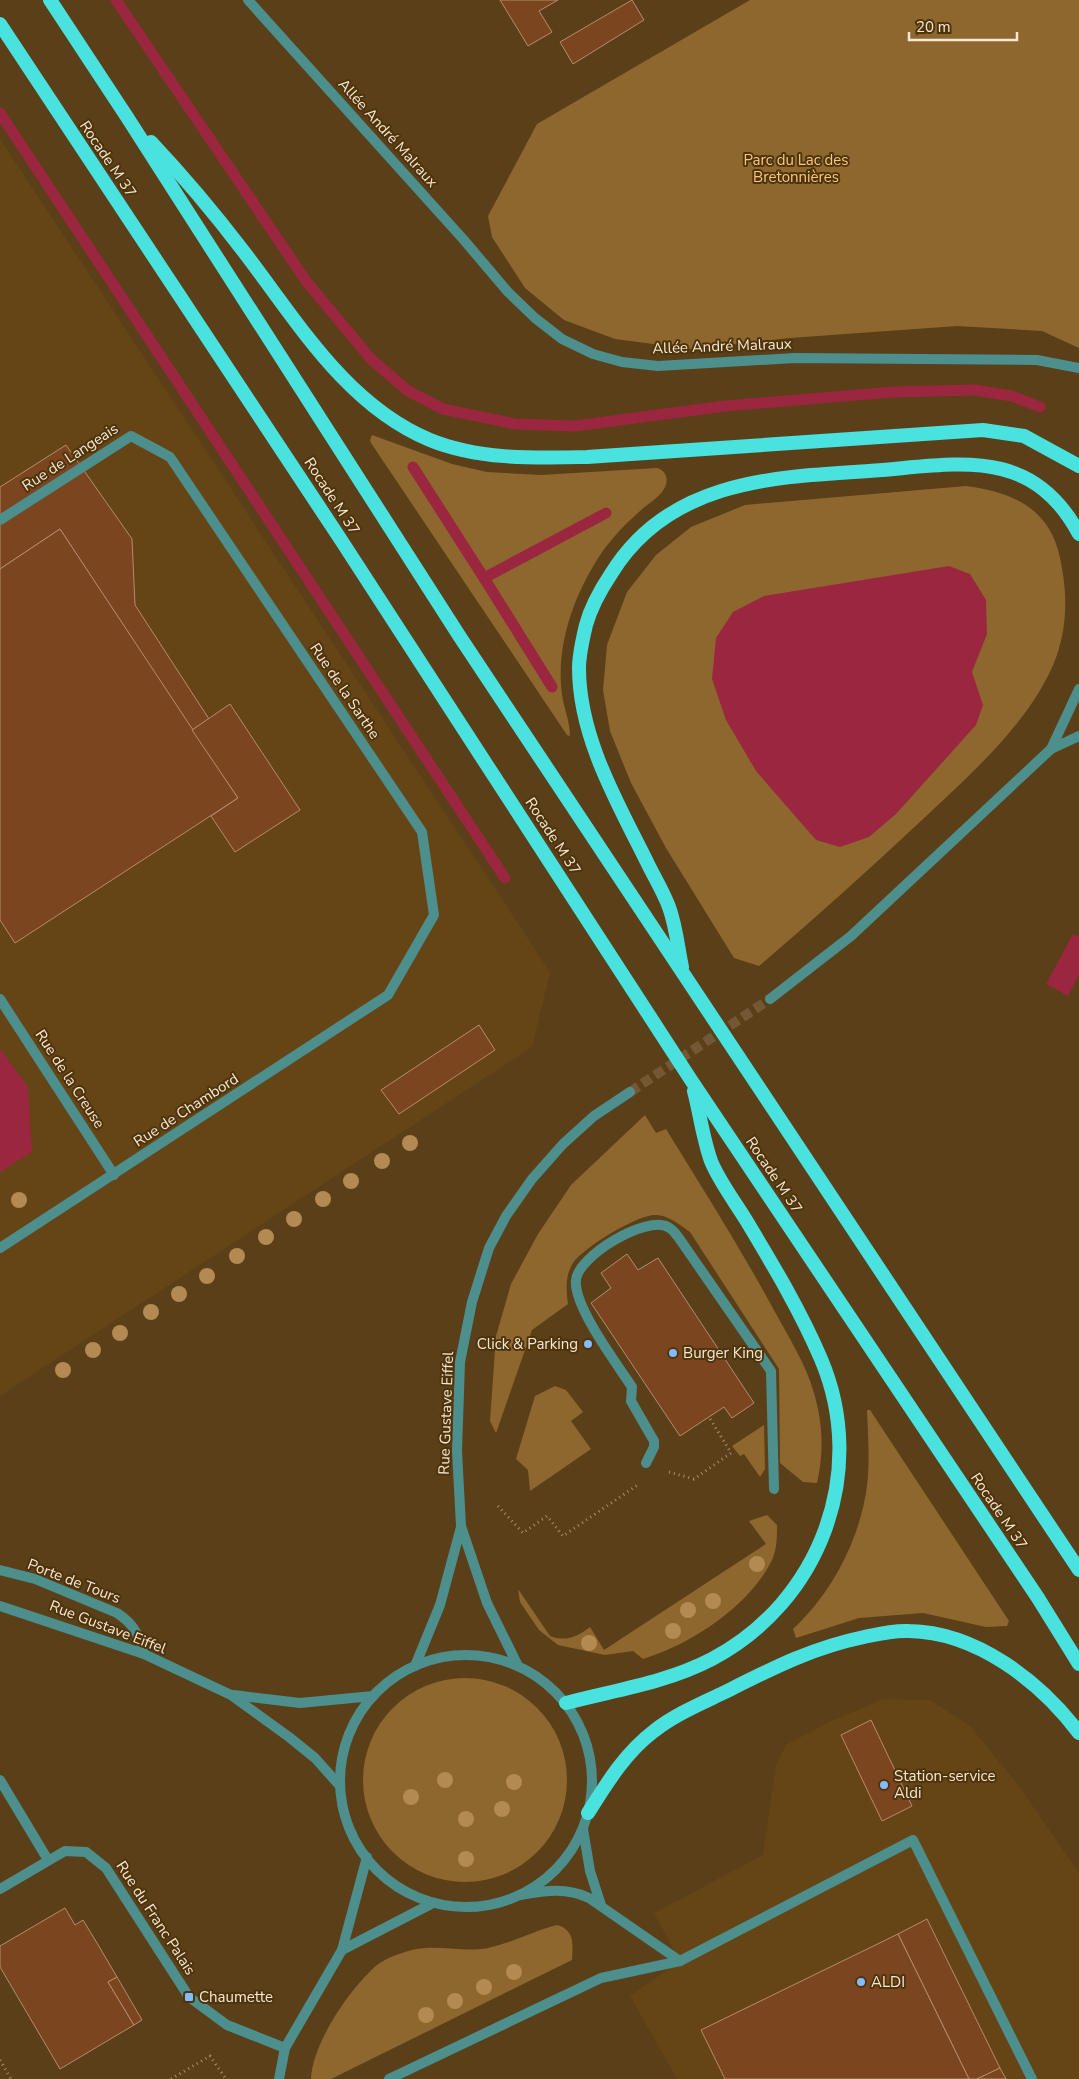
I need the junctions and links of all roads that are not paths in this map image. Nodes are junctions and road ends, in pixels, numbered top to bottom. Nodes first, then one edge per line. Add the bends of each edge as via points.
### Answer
1 (50, 0) edge
2 (248, 0) edge
3 (0, 24) edge
4 (127, 117) junction
5 (1079, 368) edge
6 (131, 436) joint
7 (1079, 466) edge
8 (0, 520) edge
9 (1079, 534) edge
10 (1079, 689) edge
11 (1079, 736) edge
12 (1051, 748) junction
13 (683, 976) junction
14 (388, 995) joint
15 (0, 999) edge
16 (770, 999) tunnel mouth
17 (691, 1080) junction
18 (630, 1092) tunnel mouth
19 (114, 1176) junction
20 (0, 1248) edge
21 (646, 1463) dead end
22 (774, 1489) dead end
23 (461, 1526) junction
24 (0, 1570) edge
25 (1079, 1570) edge
26 (0, 1606) edge
27 (144, 1654) junction
28 (1079, 1664) edge
29 (415, 1666) junction
30 (518, 1666) junction
31 (231, 1695) junction
32 (373, 1696) junction
33 (566, 1703) junction
34 (1079, 1732) edge
35 (0, 1780) edge
36 (340, 1786) junction
37 (588, 1813) junction
38 (583, 1829) junction
39 (367, 1857) junction
40 (48, 1860) junction
41 (0, 1889) edge
42 (520, 1895) junction
43 (433, 1903) junction
44 (602, 1908) junction
45 (342, 1950) junction
46 (680, 1961) junction
47 (285, 2048) junction
48 (279, 2079) edge
49 (390, 2079) edge
50 (1032, 2079) edge

1 - 4 highway, Rocade M 37
2 - 5 street, Allée André Malraux via 508,292 562,339 593,354 622,362 658,366 805,358 1037,360
3 - 17 highway, Rocade M 37 via 341,540
4 - 7 highway via 230,233 329,364 361,396 393,420 430,440 492,455 533,458 983,430 1024,436
4 - 13 highway, Rocade M 37 via 460,637
6 - 8 street, Rue de Langeais
6 - 14 street, Rue de la Sarthe via 170,457 422,832 434,915
9 - 13 highway via 1064,509 1040,486 1005,468 965,464 785,476 748,483 693,501 643,532 621,557 602,588 587,623 579,664 580,694 606,778 669,907
10 - 12 street
11 - 12 street
12 - 16 street via 851,936
13 - 25 highway, Rocade M 37
14 - 19 street, Rue de Chambord
15 - 19 street, Rue de la Creuse
17 - 28 highway, Rocade M 37
17 - 33 highway via 712,1162 796,1307 822,1361 836,1417 838,1486 821,1544 786,1600 764,1622 711,1659 634,1688
18 - 23 street, Rue Gustave Eiffel via 594,1116 563,1144 516,1201 489,1248 472,1302 460,1362 457,1450
19 - 20 street, Rue de Chambord
21 - 22 street via 654,1441 632,1401 632,1387 580,1303 576,1280 582,1264 604,1247 629,1233 656,1225 669,1227 681,1241 771,1371
23 - 29 street, Rue Gustave Eiffel via 440,1605
23 - 30 street, Rue Gustave Eiffel via 487,1603
24 - 27 street, Porte de Tours via 35,1579 117,1612 129,1620 139,1634
26 - 27 street, Rue Gustave Eiffel
27 - 31 street, Rue Gustave Eiffel
29 - 30 street via 456,1655 477,1655
29 - 32 street
30 - 33 street via 544,1681
31 - 32 street, Rue Gustave Eiffel via 300,1703
31 - 36 street, Rue Gustave Eiffel via 289,1736
32 - 36 street via 351,1729 341,1767
33 - 37 street via 576,1719 590,1756 592,1775
34 - 37 highway via 1037,1687 976,1647 939,1635 908,1631 878,1634 819,1648 786,1661 692,1708 654,1731 622,1760
35 - 40 street
36 - 39 street via 345,1814 356,1841
37 - 38 street
38 - 42 street via 557,1868
38 - 44 street via 590,1870
39 - 43 street via 393,1884
39 - 45 street
40 - 41 street, Rue du Franc Palais
40 - 47 street, Rue du Franc Palais via 71,1851 86,1852 97,1860 119,1885 189,1997 227,2025
42 - 43 street via 499,1903 477,1906
42 - 44 street via 566,1890 589,1898
43 - 45 street
44 - 46 street
45 - 47 street
46 - 49 street via 601,1978
46 - 50 street via 914,1840
47 - 48 street

